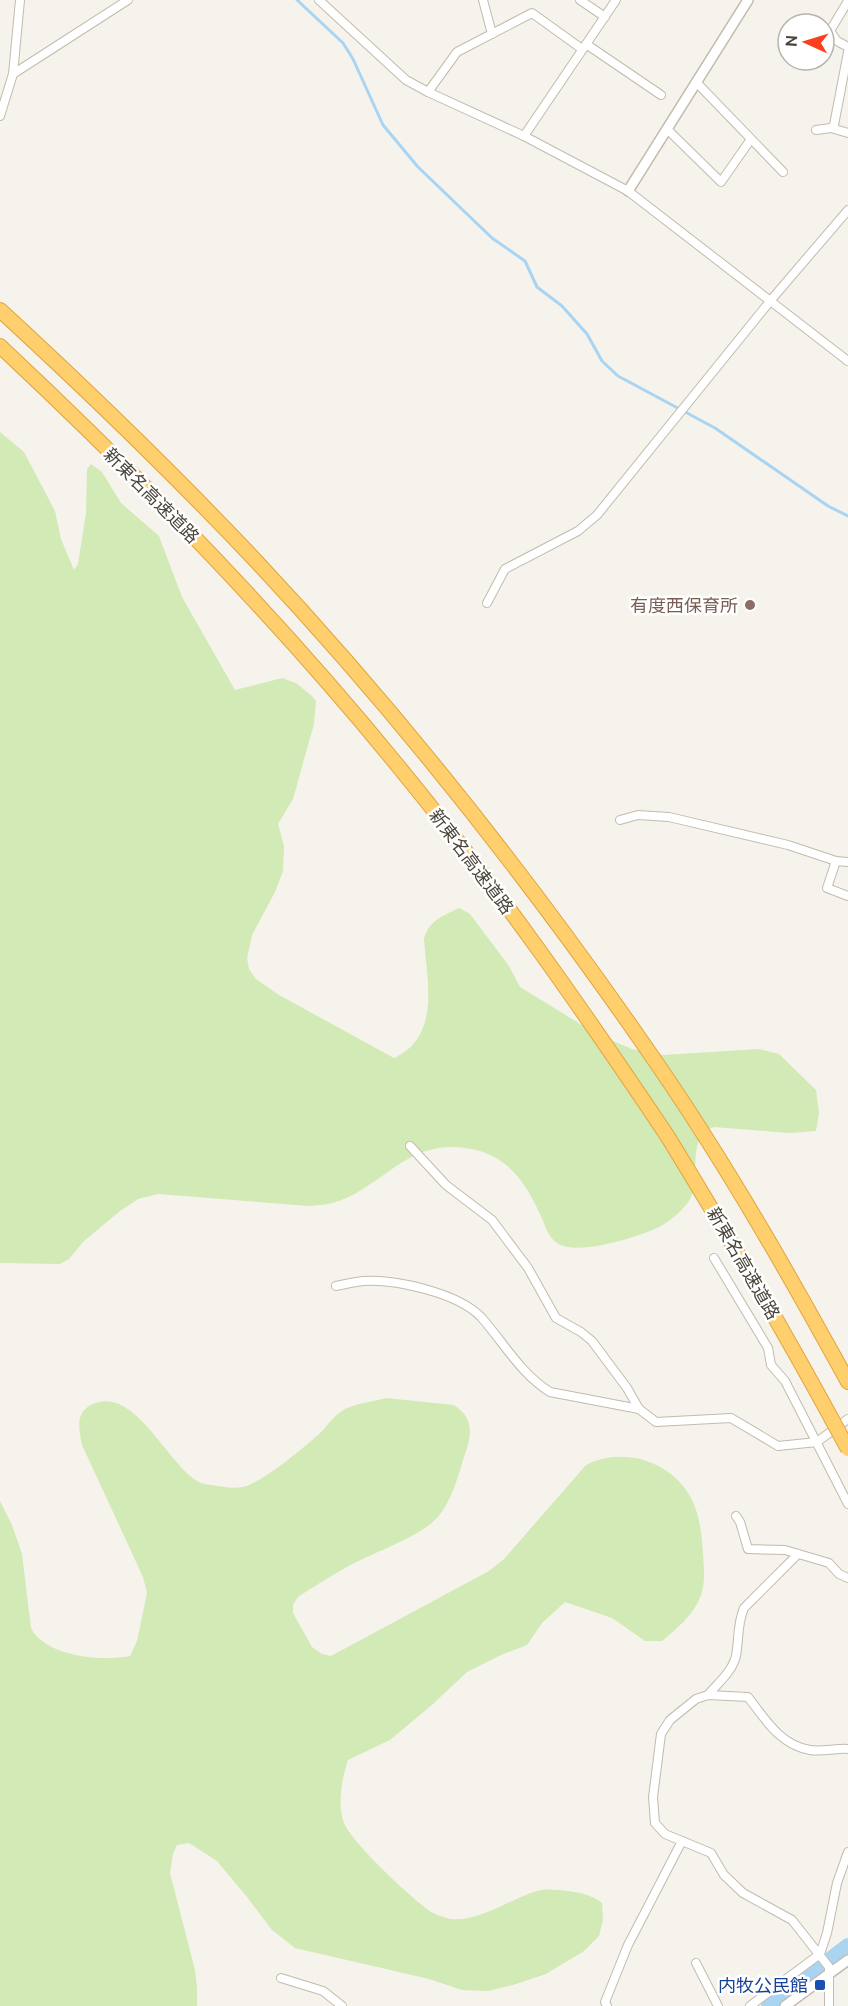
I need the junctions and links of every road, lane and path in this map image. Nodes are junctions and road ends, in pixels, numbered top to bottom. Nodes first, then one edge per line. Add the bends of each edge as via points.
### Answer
1 (20, 0) edge
2 (128, 0) edge
3 (319, 0) edge
4 (483, 0) edge
5 (580, 0) edge
6 (616, 0) edge
7 (748, 0) edge
8 (848, 1) edge
9 (604, 17) junction
10 (492, 34) junction
11 (584, 46) junction
12 (848, 49) edge
13 (13, 74) junction
14 (696, 82) junction
15 (428, 92) junction
16 (661, 95) dead end
17 (0, 116) edge
18 (831, 128) junction
19 (667, 129) junction
20 (816, 130) dead end
21 (848, 133) edge
22 (524, 136) junction
23 (751, 139) junction
24 (783, 172) dead end
25 (628, 191) junction
26 (848, 210) edge
27 (771, 300) junction
28 (0, 310) edge
29 (0, 346) edge
30 (848, 361) edge
31 (487, 603) dead end
32 (620, 820) dead end
33 (836, 861) junction
34 (848, 862) edge
35 (848, 896) edge
36 (410, 1146) dead end
37 (714, 1258) dead end
38 (336, 1286) dead end
39 (848, 1382) edge
40 (639, 1409) junction
41 (848, 1419) edge
42 (817, 1442) junction
43 (848, 1449) edge
44 (848, 1504) edge
45 (736, 1516) dead end
46 (798, 1554) junction
47 (848, 1578) edge
48 (708, 1695) junction
49 (848, 1749) edge
50 (682, 1841) junction
51 (848, 1852) edge
52 (846, 1862) edge
53 (821, 1956) junction
54 (848, 1960) edge
55 (696, 1963) dead end
56 (829, 1970) junction
57 (281, 1978) dead end
58 (342, 2006) edge
59 (607, 2006) edge
60 (718, 2006) edge
61 (750, 2006) edge
62 (785, 2006) edge
63 (829, 2006) edge

1 - 13 street
2 - 13 street
3 - 15 street via 406,80
4 - 10 street
5 - 9 street
6 - 9 street
7 - 14 street
8 - 12 street via 830,31
9 - 11 street
10 - 11 street via 532,13
10 - 15 street via 457,52
11 - 16 street
11 - 22 street
12 - 18 street
13 - 17 street
14 - 19 street
14 - 23 street
15 - 22 street
18 - 20 street
18 - 21 street
19 - 23 street via 721,182
19 - 25 street
22 - 25 street
23 - 24 street
25 - 27 street
26 - 27 street
27 - 30 street
27 - 31 street via 597,515 579,531 505,569
28 - 39 highway, 新東名高速道路 via 177,479 258,564 339,653 506,855 661,1069 766,1238
29 - 43 highway, 新東名高速道路, bridge via 168,510 311,663 399,766 480,871 668,1137 791,1344
32 - 33 street via 638,815 669,817 788,845
33 - 34 street
33 - 35 street via 827,888
36 - 40 street via 446,1185 492,1220 528,1268 556,1318 592,1341
37 - 42 street via 768,1348 771,1365 785,1382
38 - 40 street via 363,1281 391,1282 467,1305 537,1384 550,1392
40 - 42 street via 656,1422 731,1418 778,1446
41 - 42 street
42 - 44 street
45 - 46 street via 748,1550
46 - 47 street via 829,1563
46 - 48 street via 744,1608 735,1658
48 - 49 street via 748,1697 779,1736 792,1745 812,1751
48 - 50 street via 696,1699 670,1720 661,1734 652,1797 655,1823 665,1834
50 - 53 street via 711,1853 724,1875 743,1893 792,1920
50 - 59 street via 628,1945 605,2002
51 - 52 street
52 - 53 street
53 - 56 street
53 - 61 street
54 - 56 street
55 - 60 street
56 - 62 street
56 - 63 street
57 - 58 street via 323,1991

